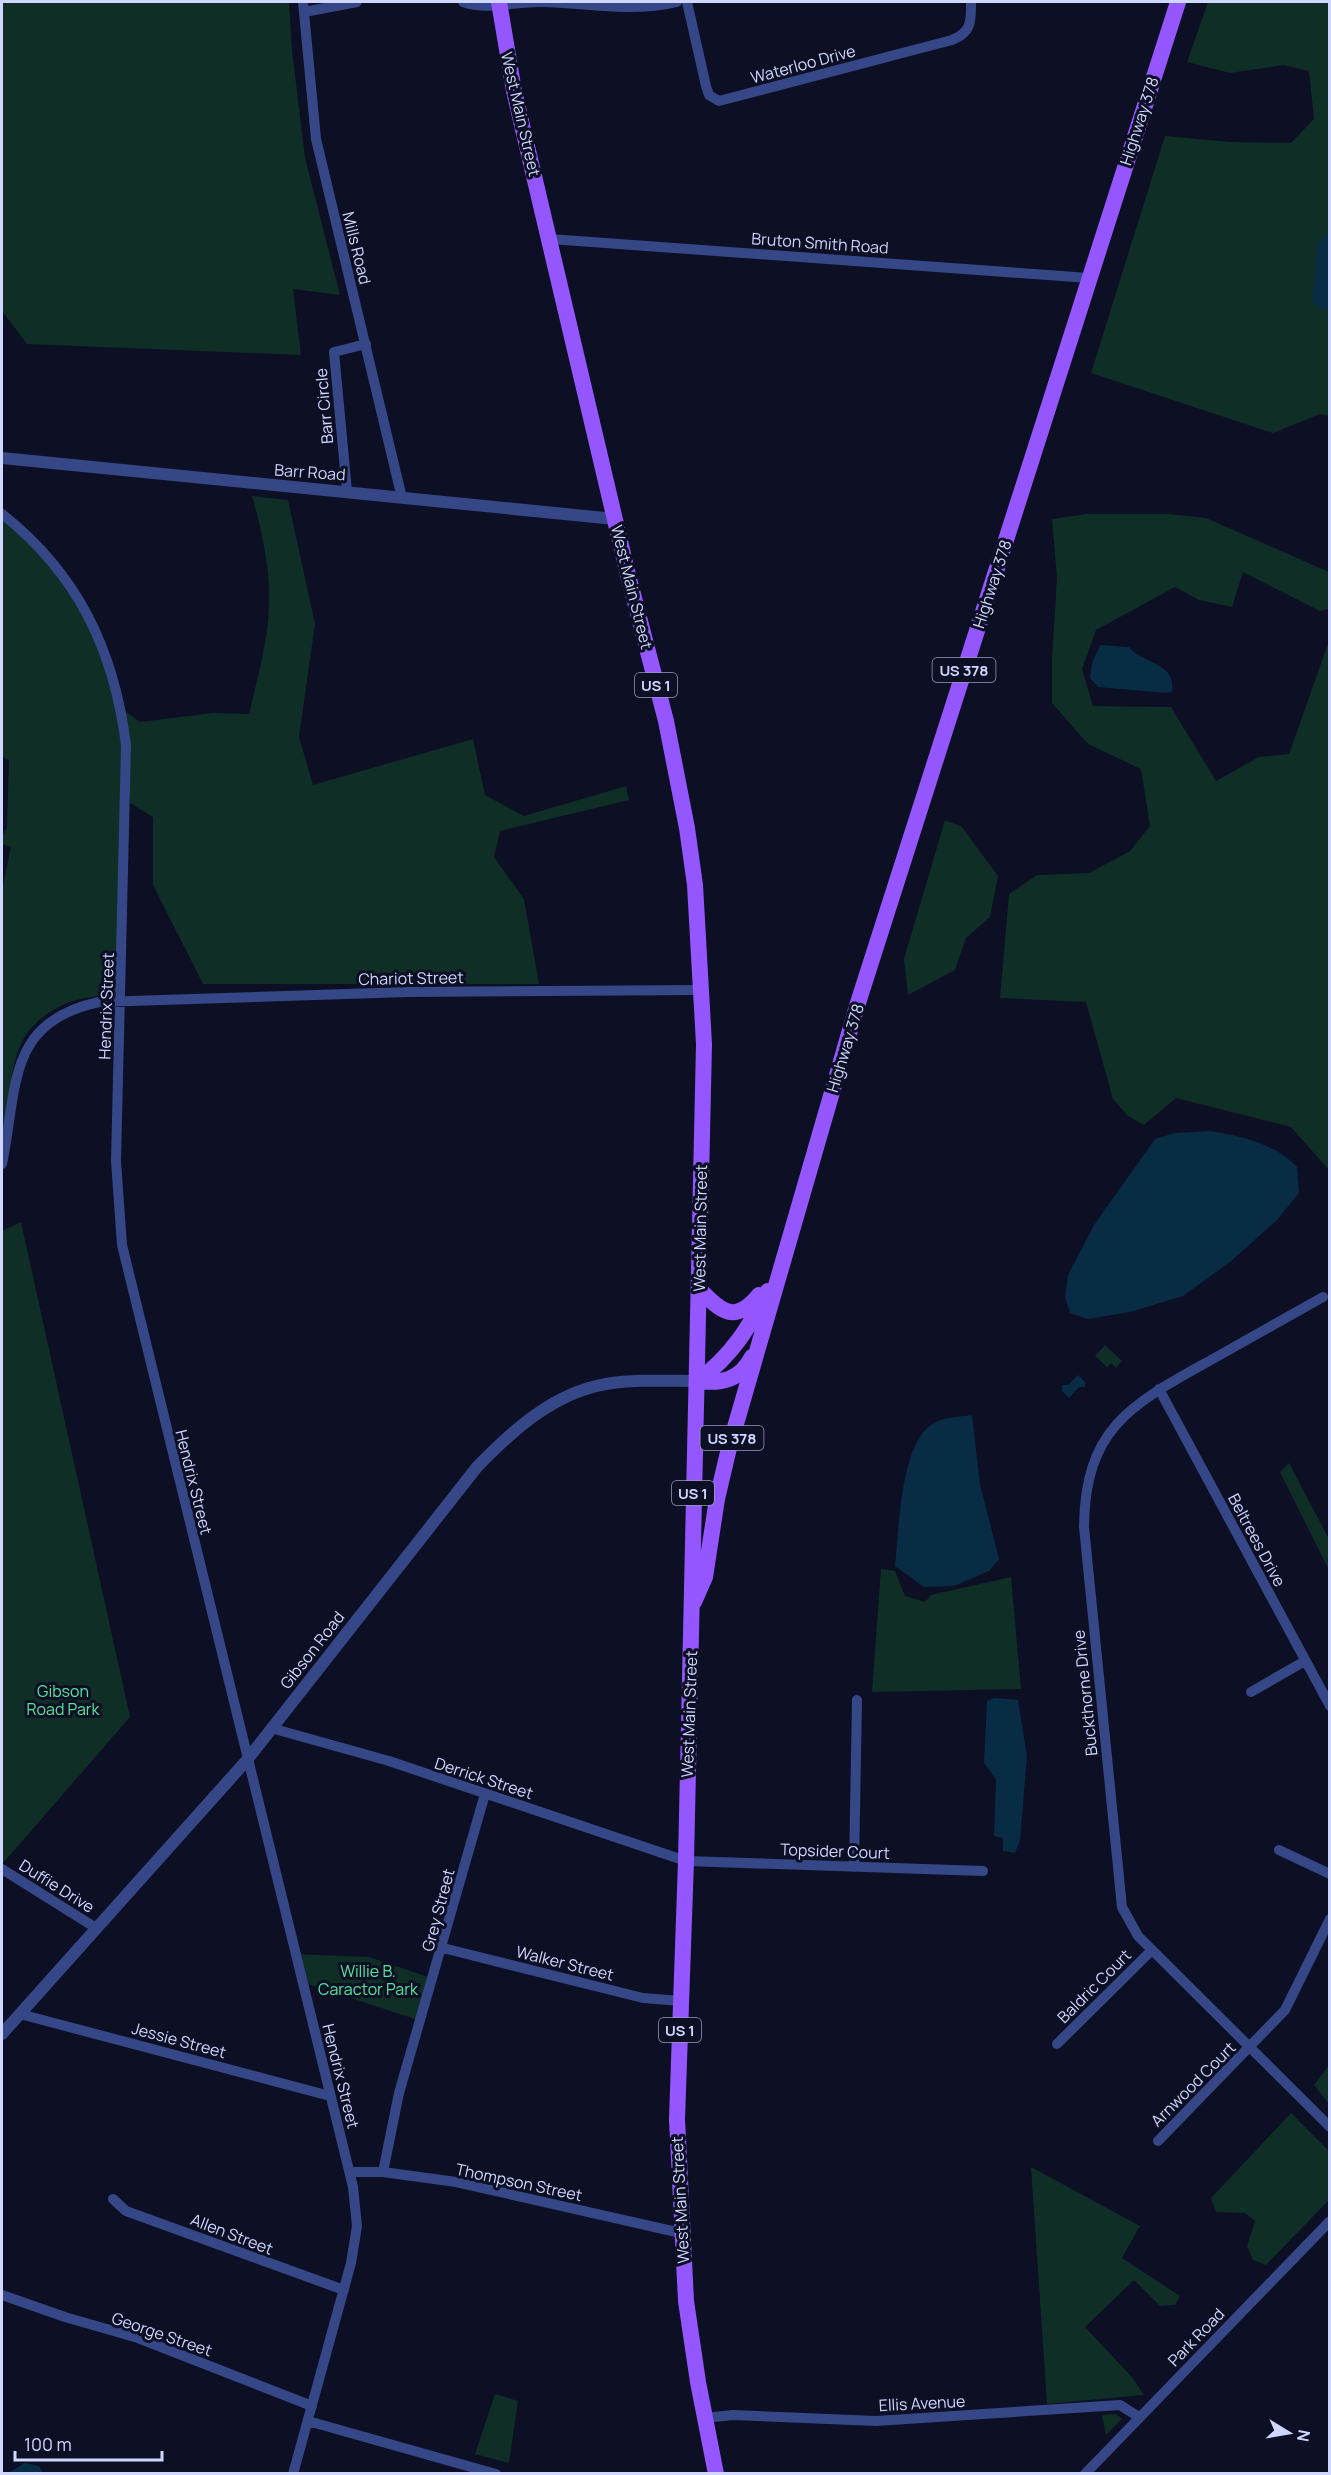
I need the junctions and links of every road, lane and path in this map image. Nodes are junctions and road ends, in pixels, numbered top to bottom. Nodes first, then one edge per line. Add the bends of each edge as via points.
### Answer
1 (357, 2) edge
2 (463, 2) edge
3 (499, 2) edge
4 (677, 2) edge
5 (687, 2) edge
6 (971, 2) edge
7 (1178, 2) edge
8 (657, 4) edge
9 (303, 7) edge
10 (550, 239) junction
11 (1089, 278) junction
12 (366, 344) junction
13 (2, 458) edge
14 (347, 491) junction
15 (402, 498) junction
16 (2, 514) edge
17 (615, 519) junction
18 (702, 990) junction
19 (121, 1002) junction
20 (2, 1164) edge
21 (778, 1271) junction
22 (699, 1289) junction
23 (1323, 1297) dead end
24 (760, 1342) junction
25 (698, 1382) junction
26 (1159, 1389) junction
27 (692, 1605) junction
28 (1305, 1661) junction
29 (1251, 1692) dead end
30 (857, 1700) dead end
31 (1329, 1706) edge
32 (271, 1728) junction
33 (247, 1760) junction
34 (485, 1794) junction
35 (1279, 1851) dead end
36 (686, 1861) junction
37 (854, 1867) junction
38 (2, 1869) edge
39 (983, 1870) dead end
40 (1329, 1874) edge
41 (1329, 1919) edge
42 (96, 1928) junction
43 (443, 1948) junction
44 (1152, 1950) junction
45 (681, 2001) junction
46 (20, 2014) junction
47 (2, 2034) edge
48 (1057, 2044) dead end
49 (1250, 2049) junction
50 (330, 2096) junction
51 (1329, 2127) edge
52 (1158, 2141) dead end
53 (350, 2172) junction
54 (383, 2172) junction
55 (113, 2199) dead end
56 (1329, 2221) edge
57 (681, 2233) junction
58 (344, 2290) junction
59 (2, 2295) edge
60 (312, 2406) junction
61 (1138, 2417) junction
62 (704, 2418) junction
63 (308, 2421) junction
64 (293, 2474) edge
65 (496, 2474) edge
66 (716, 2474) edge
67 (1085, 2474) edge

1 - 9 street
2 - 3 street via 476,6
3 - 8 street via 628,8
3 - 10 main road, West Main Street / US 1 via 514,92
4 - 8 street
5 - 6 street, Waterloo Drive via 703,78 709,94 719,101 961,37 971,23
7 - 11 main road, Highway 378 / US 378
9 - 12 street, Mills Road via 316,139
10 - 11 street, Bruton Smith Road
10 - 17 main road, West Main Street / US 1
11 - 21 main road, Highway 378 / US 378 via 857,1006
12 - 14 street, Barr Circle via 334,352
12 - 15 street, Mills Road
13 - 14 street, Barr Road
14 - 15 street, Barr Road
15 - 17 street, Barr Road
16 - 19 street, Hendrix Street via 71,586 100,636 117,690 126,745
17 - 18 main road, West Main Street / US 1 via 666,721 687,828
18 - 19 street, Chariot Street via 408,992
18 - 22 main road, West Main Street / US 1
19 - 20 street via 76,1007 56,1016 31,1041 19,1071
19 - 33 street, Hendrix Street via 116,1179 122,1245
21 - 22 main road via 752,1304 736,1313 719,1308
21 - 24 main road, US 378
21 - 25 main road, US 378 via 744,1336
22 - 25 main road, West Main Street / US 1
23 - 26 street, Buckthorne Drive
24 - 25 main road via 737,1376 722,1382
24 - 27 main road, US 378 via 726,1461 705,1577
25 - 27 main road, West Main Street / US 1
25 - 32 street, Gibson Road via 606,1384 545,1408 523,1423 477,1467
26 - 28 street, Beltrees Drive
26 - 44 street, Buckthorne Drive via 1131,1408 1107,1437 1089,1474 1084,1510 1120,1898 1131,1928
27 - 36 main road, West Main Street / US 1
28 - 29 street
28 - 31 street, Beltrees Drive
30 - 37 street
32 - 33 street, Gibson Road
32 - 34 street, Derrick Street
33 - 42 street, Gibson Road
33 - 50 street, Hendrix Street
34 - 36 street, Derrick Street
34 - 43 street, Grey Street
35 - 40 street
36 - 37 street, Topsider Court
36 - 45 main road, West Main Street / US 1
37 - 39 street, Topsider Court
38 - 42 street, Duffie Drive
41 - 49 street via 1294,1996
42 - 46 street, Gibson Road
43 - 45 street, Walker Street via 643,1998
43 - 54 street, Grey Street via 399,2093
44 - 48 street, Baldric Court
44 - 49 street, Buckthorne Drive
45 - 57 main road, West Main Street / US 1 via 676,2119
46 - 47 street, Gibson Road
46 - 50 street, Jessie Street
49 - 51 street, Buckthorne Drive
49 - 52 street, Arnwood Court
50 - 53 street, Hendrix Street
53 - 54 street, Thompson Street
53 - 58 street, Hendrix Street via 357,2226
54 - 57 street, Thompson Street via 456,2182
55 - 58 street, Allen Street via 126,2211
56 - 61 street, Park Road
57 - 62 main road, West Main Street / US 1 via 691,2343
58 - 60 street, Hendrix Street
59 - 60 street, George Street via 138,2338
60 - 63 street, Hendrix Street
61 - 62 street, Ellis Avenue via 1120,2405 883,2420 734,2415
61 - 67 street, Park Road
62 - 66 main road, West Main Street / US 1
63 - 64 street, Hendrix Street
63 - 65 street

